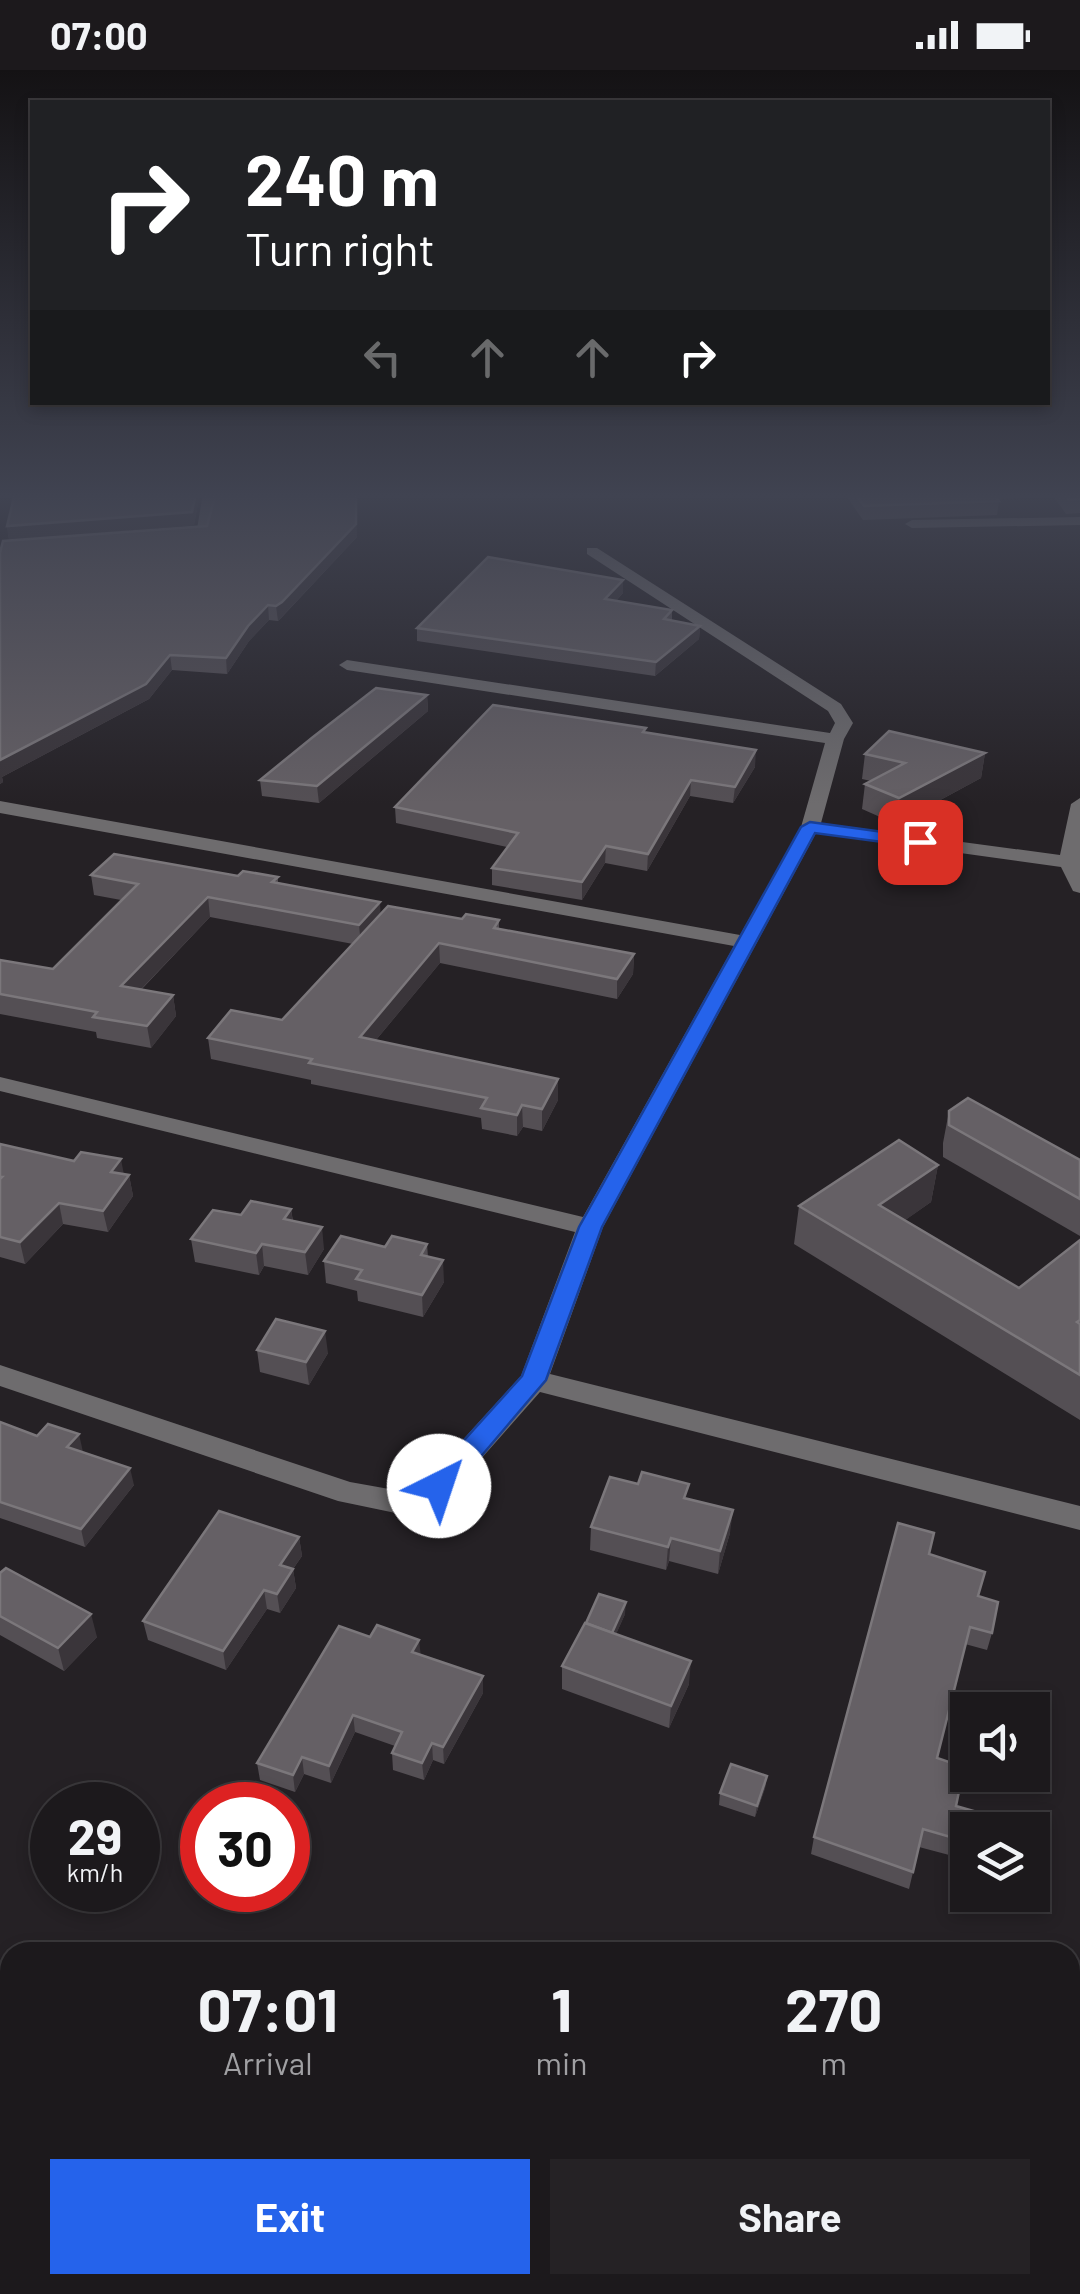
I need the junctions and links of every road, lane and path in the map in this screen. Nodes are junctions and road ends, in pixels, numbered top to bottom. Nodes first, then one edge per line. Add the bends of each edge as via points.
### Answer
1 (663, 597) edge
2 (346, 665) dead end
3 (836, 739) junction
4 (1080, 804) edge
5 (0, 807) edge
6 (810, 827) junction
7 (1068, 862) junction
8 (1080, 887) edge
9 (744, 942) junction
10 (0, 1084) edge
11 (590, 1227) junction
12 (0, 1375) edge
13 (534, 1380) junction
14 (1080, 1518) edge

1 - 3 street via 834,708 844,723
2 - 3 street
3 - 6 street
4 - 7 street
5 - 9 street
6 - 7 street
6 - 9 street
7 - 8 street
9 - 11 street
10 - 11 street
11 - 13 street
12 - 13 street via 350,1494 410,1504 439,1486
13 - 14 street

